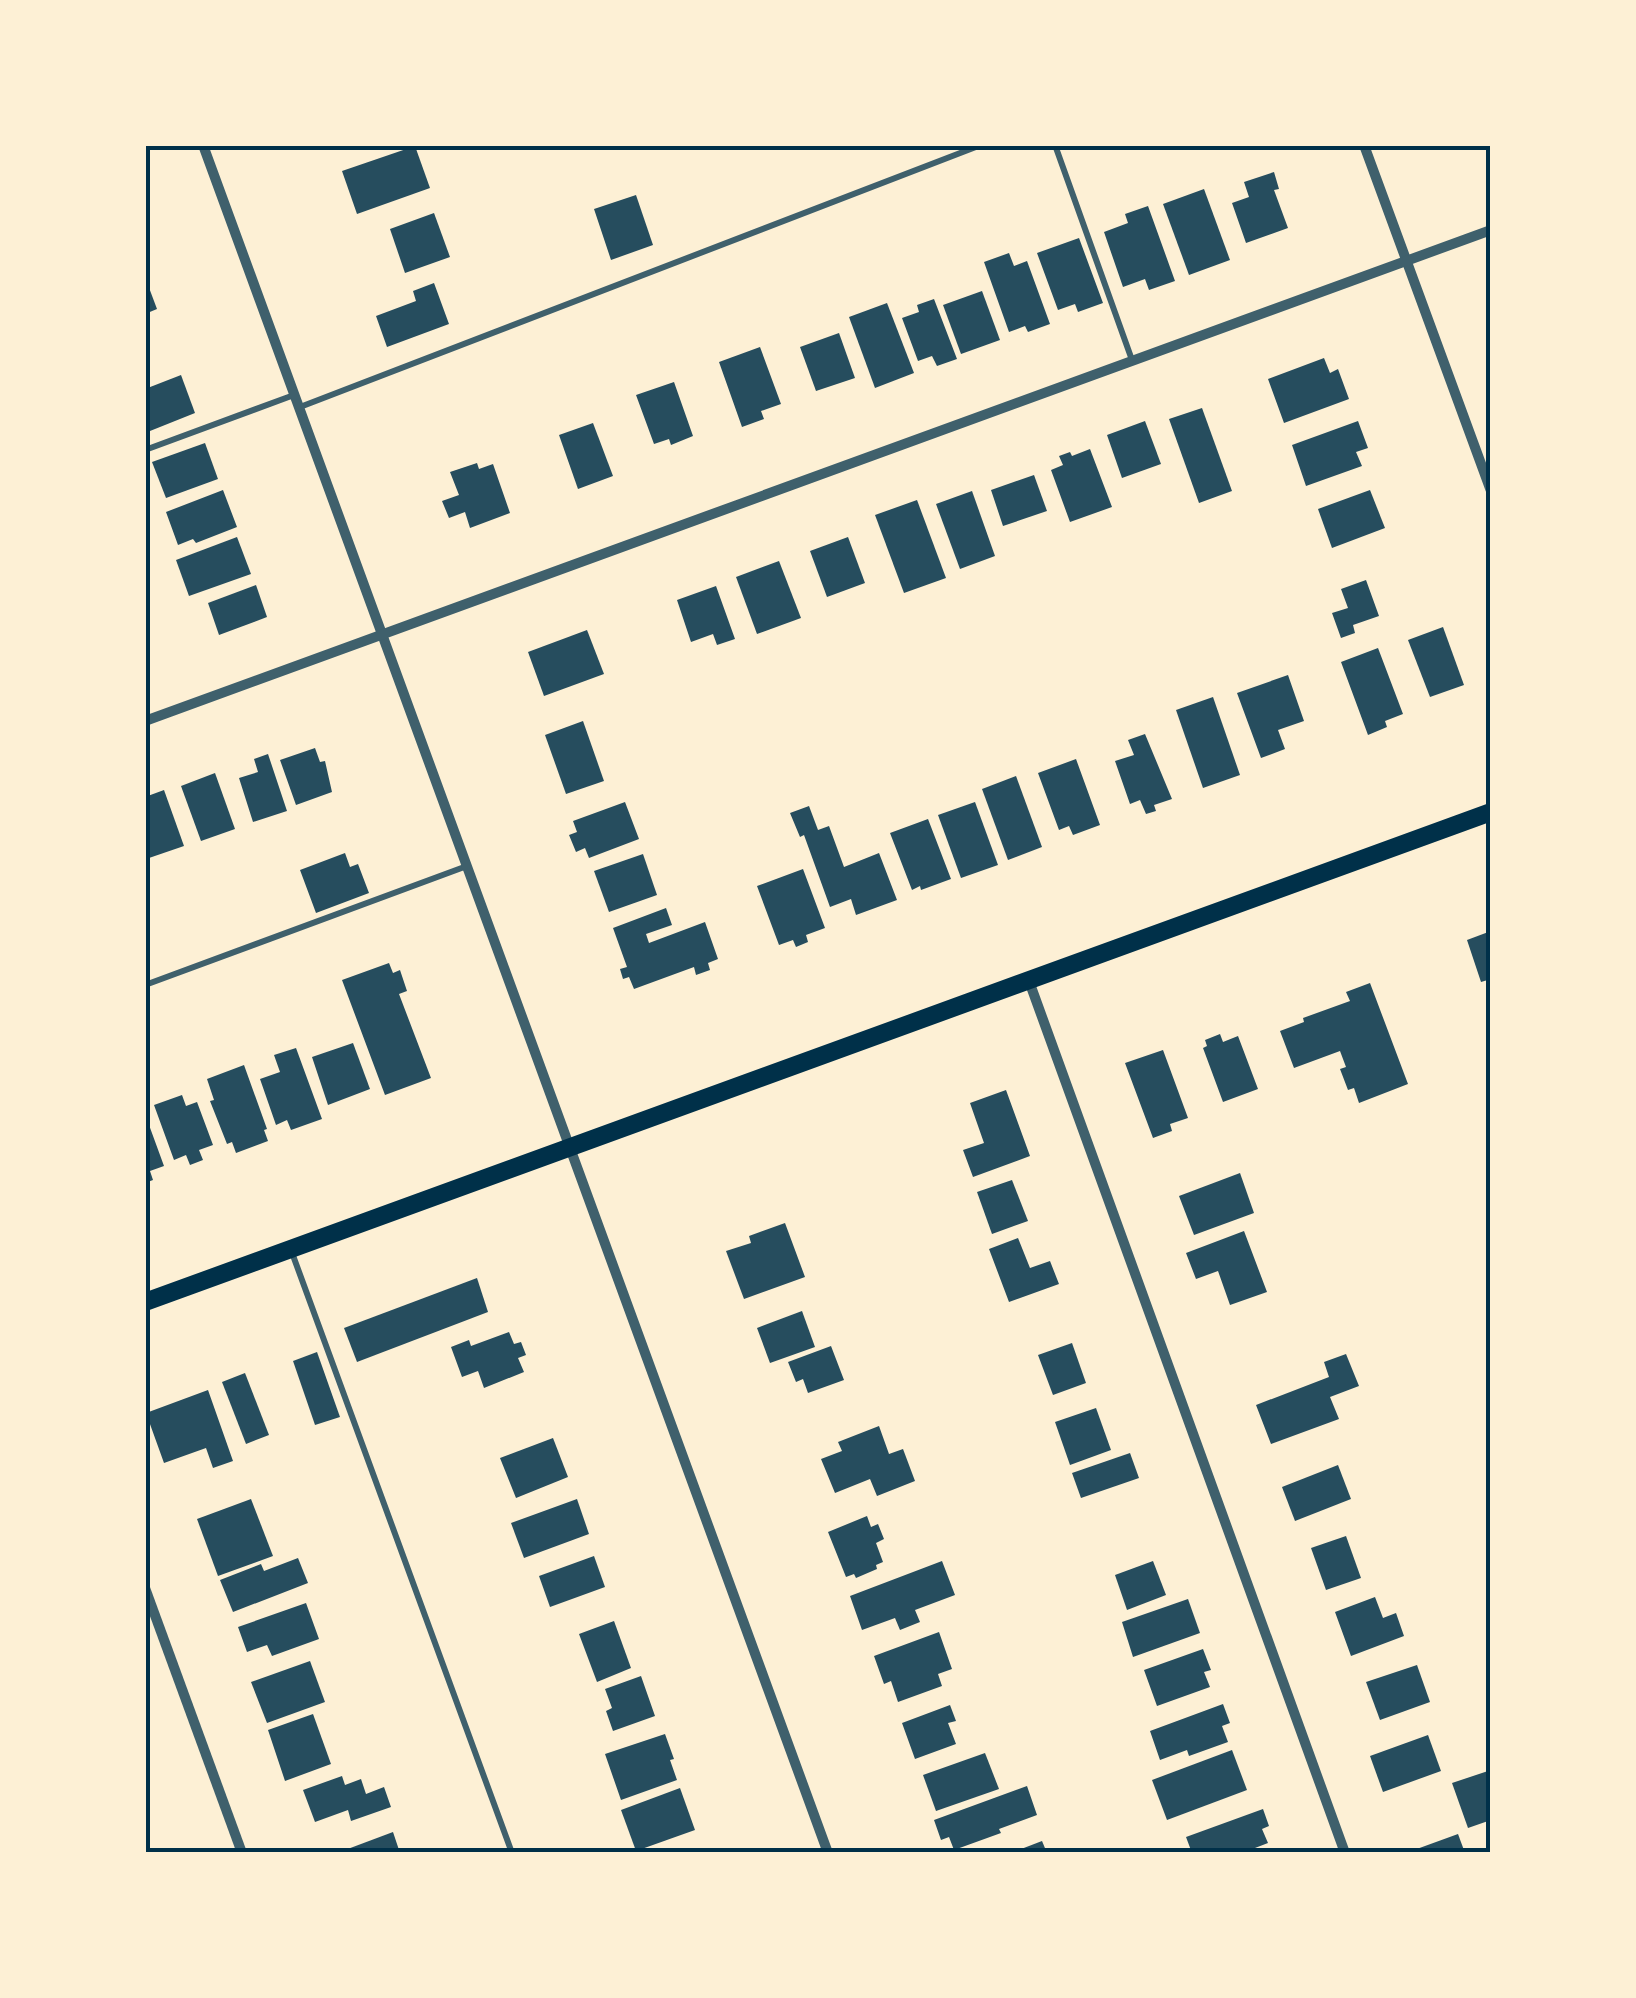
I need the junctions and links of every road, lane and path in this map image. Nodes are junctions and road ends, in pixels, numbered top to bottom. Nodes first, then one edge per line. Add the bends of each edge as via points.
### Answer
1 (203, 145) edge
2 (981, 145) edge
3 (1055, 145) edge
4 (1364, 145) edge
5 (1491, 230) edge
6 (1406, 261) junction
7 (1132, 361) junction
8 (296, 401) junction
9 (145, 450) edge
10 (1491, 491) edge
11 (382, 634) junction
12 (145, 721) edge
13 (1491, 812) edge
14 (467, 866) junction
15 (1028, 981) junction
16 (145, 985) edge
17 (570, 1148) junction
18 (290, 1249) junction
19 (145, 1302) edge
20 (145, 1588) edge
21 (242, 1853) edge
22 (512, 1853) edge
23 (828, 1853) edge
24 (1345, 1853) edge

1 - 8 street
2 - 8 lane
3 - 7 lane
4 - 6 street
5 - 6 street
6 - 7 street
6 - 10 street
7 - 11 street
8 - 9 lane
8 - 11 street
11 - 12 street
11 - 14 street
13 - 15 main road
14 - 16 lane
14 - 17 street
15 - 17 main road
15 - 24 street
17 - 18 main road
17 - 23 street
18 - 19 main road
18 - 22 lane
20 - 21 street

